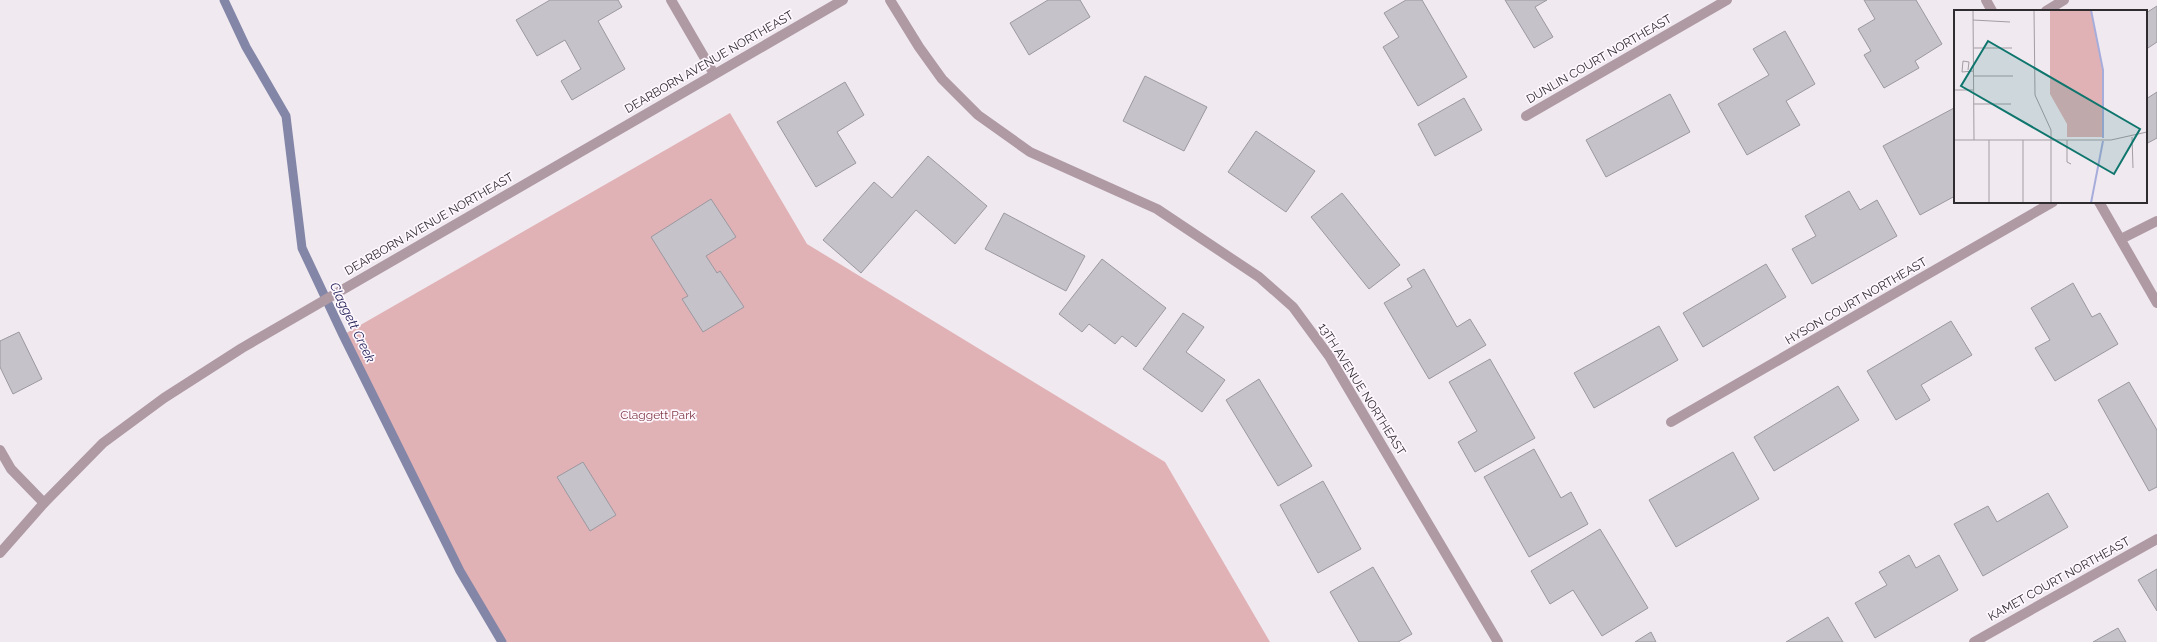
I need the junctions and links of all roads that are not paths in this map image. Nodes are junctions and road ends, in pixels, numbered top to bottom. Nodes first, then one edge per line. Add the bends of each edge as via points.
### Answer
1 (671, 0) edge
2 (843, 0) edge
3 (890, 0) edge
4 (1727, 0) edge
5 (1986, 0) edge
6 (2064, 0) edge
7 (1991, 10) edge
8 (2048, 10) edge
9 (714, 74) junction
10 (1526, 116) dead end
11 (2051, 203) edge
12 (2100, 203) edge
13 (2157, 221) edge
14 (2121, 239) junction
15 (2157, 303) edge
16 (1671, 422) dead end
17 (0, 450) edge
18 (44, 503) junction
19 (2157, 539) edge
20 (0, 553) edge
21 (1498, 642) edge
22 (1974, 642) edge

1 - 9 street
2 - 9 street, DEARBORN AVENUE NORTHEAST
3 - 21 street, 13TH AVENUE NORTHEAST via 942,78 978,115 1030,152 1157,210 1260,277 1293,307 1329,356
4 - 10 street, DUNLIN COURT NORTHEAST
5 - 7 street
6 - 8 street
9 - 18 street, DEARBORN AVENUE NORTHEAST via 242,348 164,398 103,443
11 - 16 street, HYSON COURT NORTHEAST
12 - 14 street
13 - 14 street
14 - 15 street
17 - 18 street via 11,469
18 - 20 street, DEARBORN AVENUE NORTHEAST
19 - 22 street, KAMET COURT NORTHEAST

